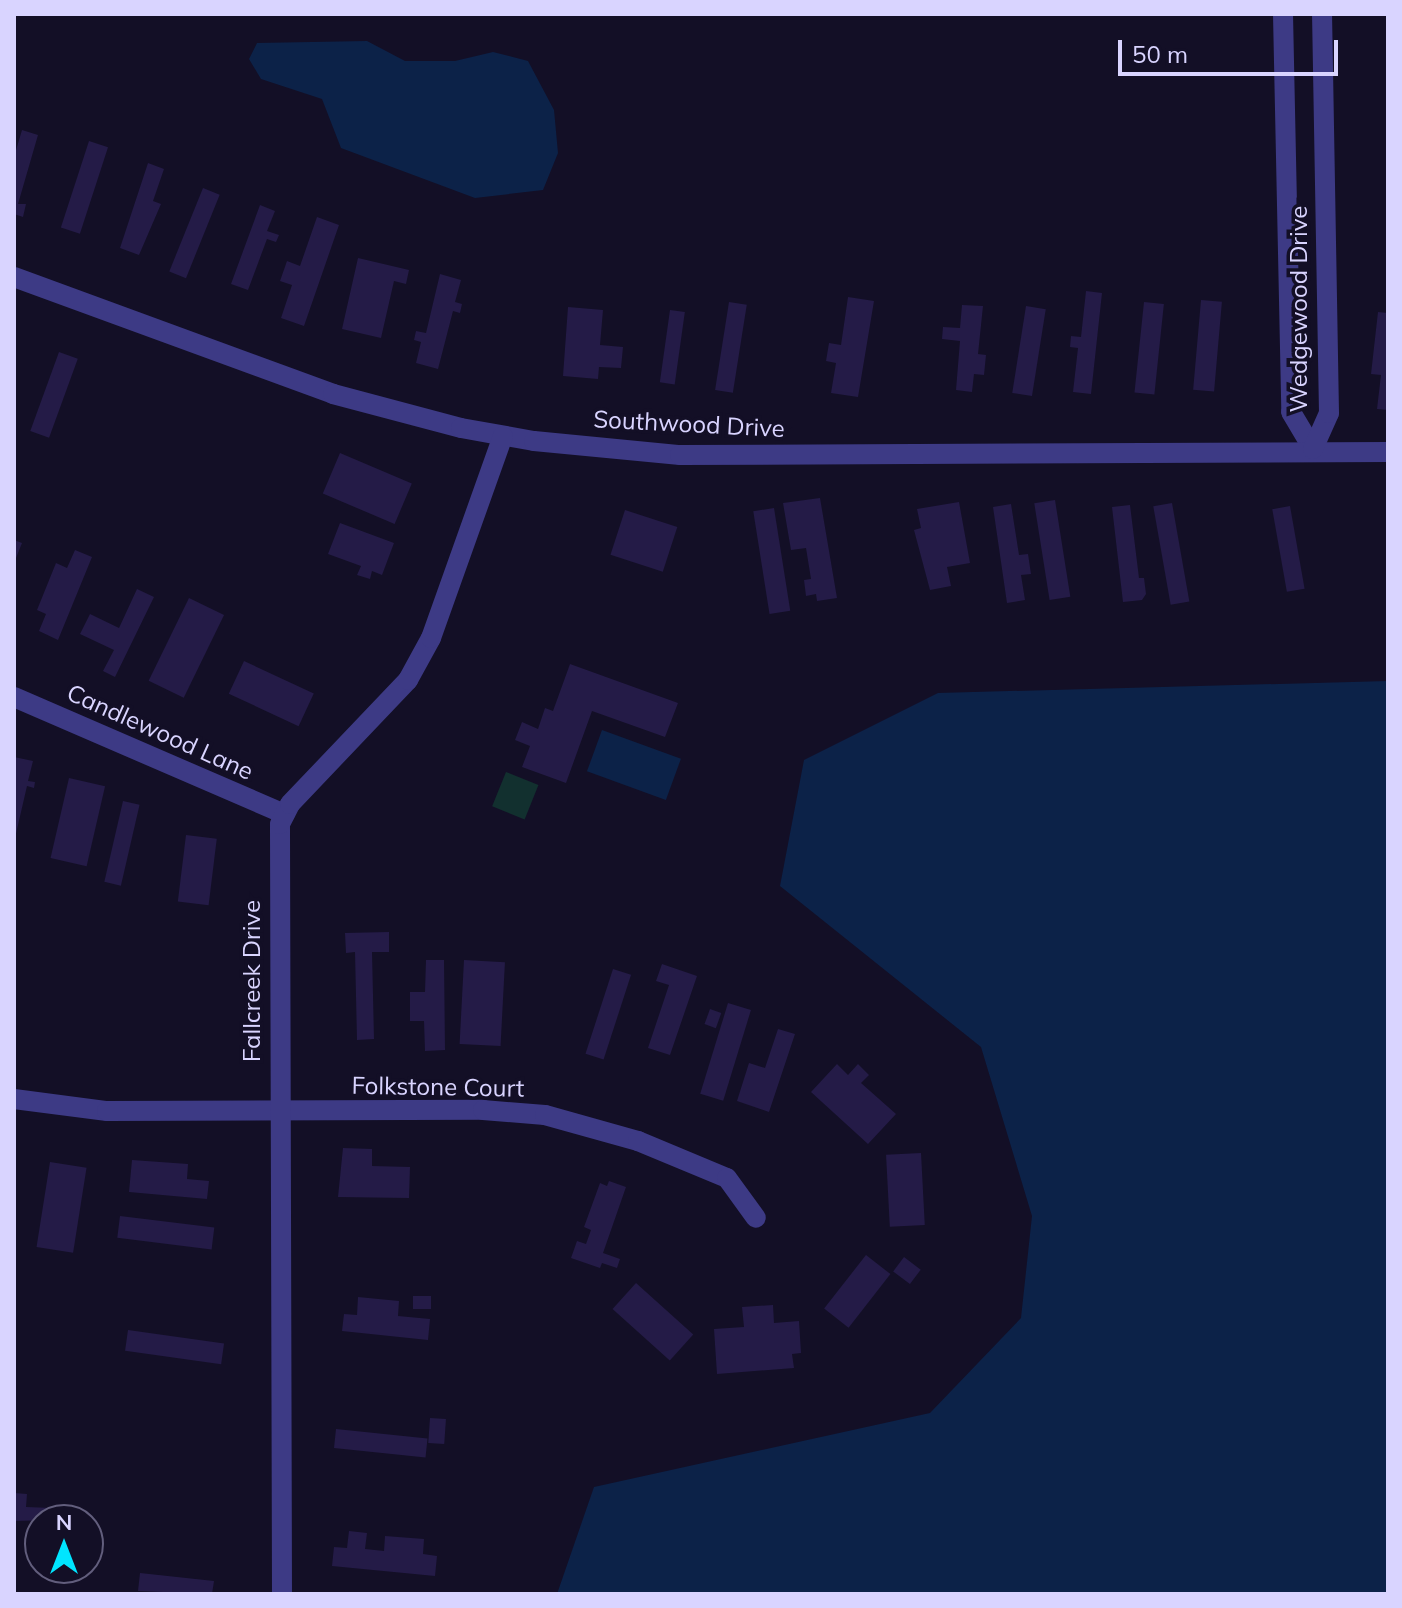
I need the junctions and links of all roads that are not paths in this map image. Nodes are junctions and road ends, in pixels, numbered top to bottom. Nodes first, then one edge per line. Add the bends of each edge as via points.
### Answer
1 (1283, 14) edge
2 (1322, 14) edge
3 (14, 277) edge
4 (503, 436) junction
5 (1313, 449) junction
6 (1388, 452) edge
7 (14, 697) edge
8 (285, 814) junction
9 (14, 1099) edge
10 (279, 1111) junction
11 (756, 1218) dead end
12 (282, 1594) edge

1 - 5 street, Wedgewood Drive via 1291,412
2 - 5 street, Wedgewood Drive via 1329,413
3 - 4 street, Southwood Drive via 333,394
4 - 5 street, Southwood Drive via 680,455
4 - 8 street via 431,638 408,680
5 - 6 street, Southwood Drive
7 - 8 street, Candlewood Lane
8 - 10 street, Fallcreek Drive via 277,847
9 - 10 street, Folkstone Court via 107,1111
10 - 11 street, Folkstone Court via 483,1110 545,1115 638,1141 727,1178
10 - 12 street, Fallcreek Drive

